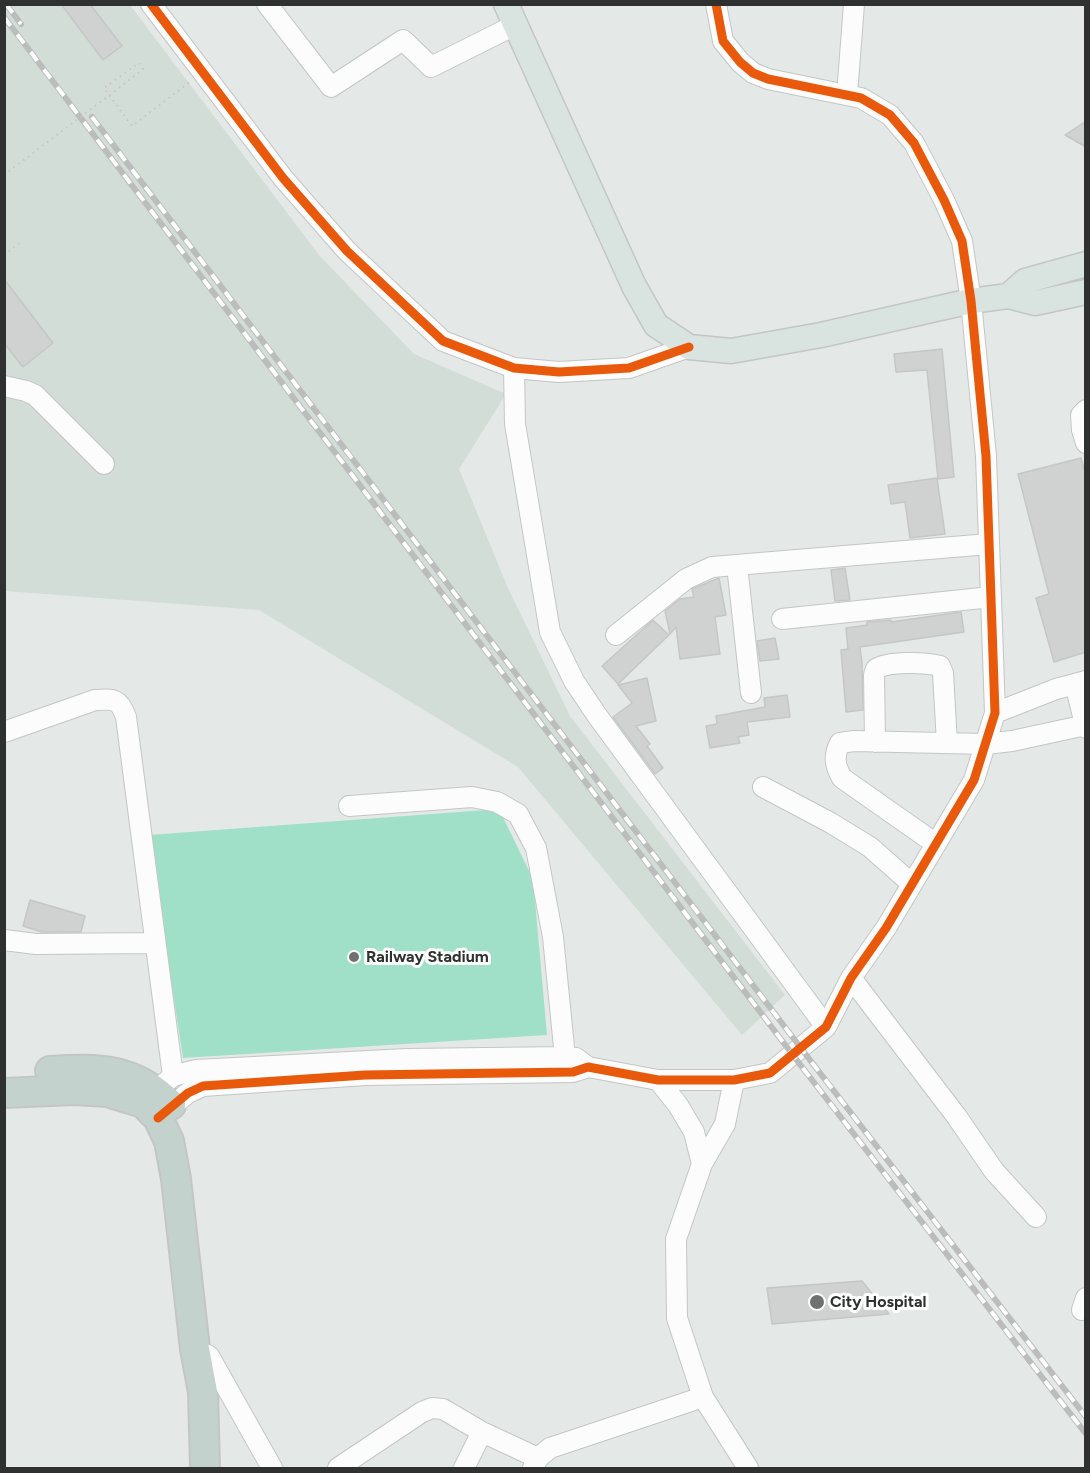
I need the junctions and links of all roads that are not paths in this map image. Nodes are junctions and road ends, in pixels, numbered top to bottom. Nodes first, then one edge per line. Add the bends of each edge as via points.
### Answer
1 (151, 4) edge
2 (267, 4) edge
3 (716, 4) edge
4 (854, 4) edge
5 (510, 15) edge
6 (847, 95) junction
7 (1086, 264) edge
8 (1086, 292) edge
9 (1008, 296) junction
10 (971, 301) junction
11 (688, 347) junction
12 (514, 368) junction
13 (4, 386) edge
14 (1086, 410) edge
15 (1086, 443) edge
16 (104, 464) dead end
17 (989, 544) junction
18 (737, 565) junction
19 (991, 597) junction
20 (782, 619) dead end
21 (616, 635) dead end
22 (1080, 682) edge
23 (751, 693) dead end
24 (995, 713) junction
25 (1085, 726) edge
26 (4, 732) edge
27 (875, 742) junction
28 (947, 744) junction
29 (986, 744) junction
30 (763, 788) dead end
31 (349, 806) dead end
32 (936, 844) junction
33 (912, 884) junction
34 (4, 940) edge
35 (155, 943) junction
36 (852, 978) junction
37 (826, 1027) junction
38 (565, 1057) junction
39 (588, 1067) junction
40 (4, 1075) edge
41 (658, 1080) junction
42 (734, 1080) junction
43 (4, 1093) edge
44 (161, 1099) junction
45 (702, 1164) junction
46 (1036, 1217) dead end
47 (202, 1353) junction
48 (703, 1397) junction
49 (482, 1432) junction
50 (536, 1463) edge
51 (205, 1468) edge
52 (272, 1468) edge
53 (338, 1468) edge
54 (464, 1468) edge
55 (748, 1468) edge

1 - 12 street via 284,178 347,251 443,341
2 - 5 street via 331,87 403,40 431,67
3 - 6 street via 723,41 753,73
4 - 6 street
5 - 11 main road via 634,286 656,325
6 - 10 street via 861,98 890,115 914,143 962,241
7 - 9 main road via 1025,281
8 - 9 main road via 1035,303
9 - 10 main road
10 - 11 main road via 731,351
10 - 17 street via 986,456
11 - 12 street via 629,368 560,372
12 - 37 street via 515,424 550,632 574,681 596,714
13 - 16 street via 35,395
14 - 15 street via 1081,415
17 - 18 street
17 - 19 street
18 - 21 street via 712,567 686,579
18 - 23 street
19 - 20 street
19 - 24 street
22 - 24 street
22 - 25 street
24 - 29 street
25 - 29 street
26 - 35 street via 95,700 111,699 121,704 126,717
27 - 28 street
27 - 28 street via 876,669 883,665 932,664 940,666 943,673
27 - 32 street via 840,743 835,752 836,768 842,778
28 - 29 street
29 - 32 street via 974,780
30 - 33 street via 870,847
31 - 38 street via 472,797 497,802 518,814 536,848 553,937
32 - 33 street
33 - 36 street
34 - 35 street via 36,944
35 - 44 street
36 - 37 street
36 - 46 street via 994,1171
37 - 42 street via 770,1073
38 - 39 street via 576,1058
38 - 44 street via 407,1059 196,1070
39 - 41 street
39 - 44 street via 573,1072 365,1075 203,1086
40 - 44 highway via 113,1071 132,1077
41 - 42 street
41 - 45 street via 693,1132
42 - 45 street via 724,1124
43 - 44 highway via 74,1090
44 - 47 highway
45 - 48 street via 676,1239 678,1318
47 - 51 highway
47 - 52 street
48 - 50 street via 550,1448
48 - 55 street
49 - 50 street
49 - 53 street via 443,1409 432,1408
49 - 54 street

